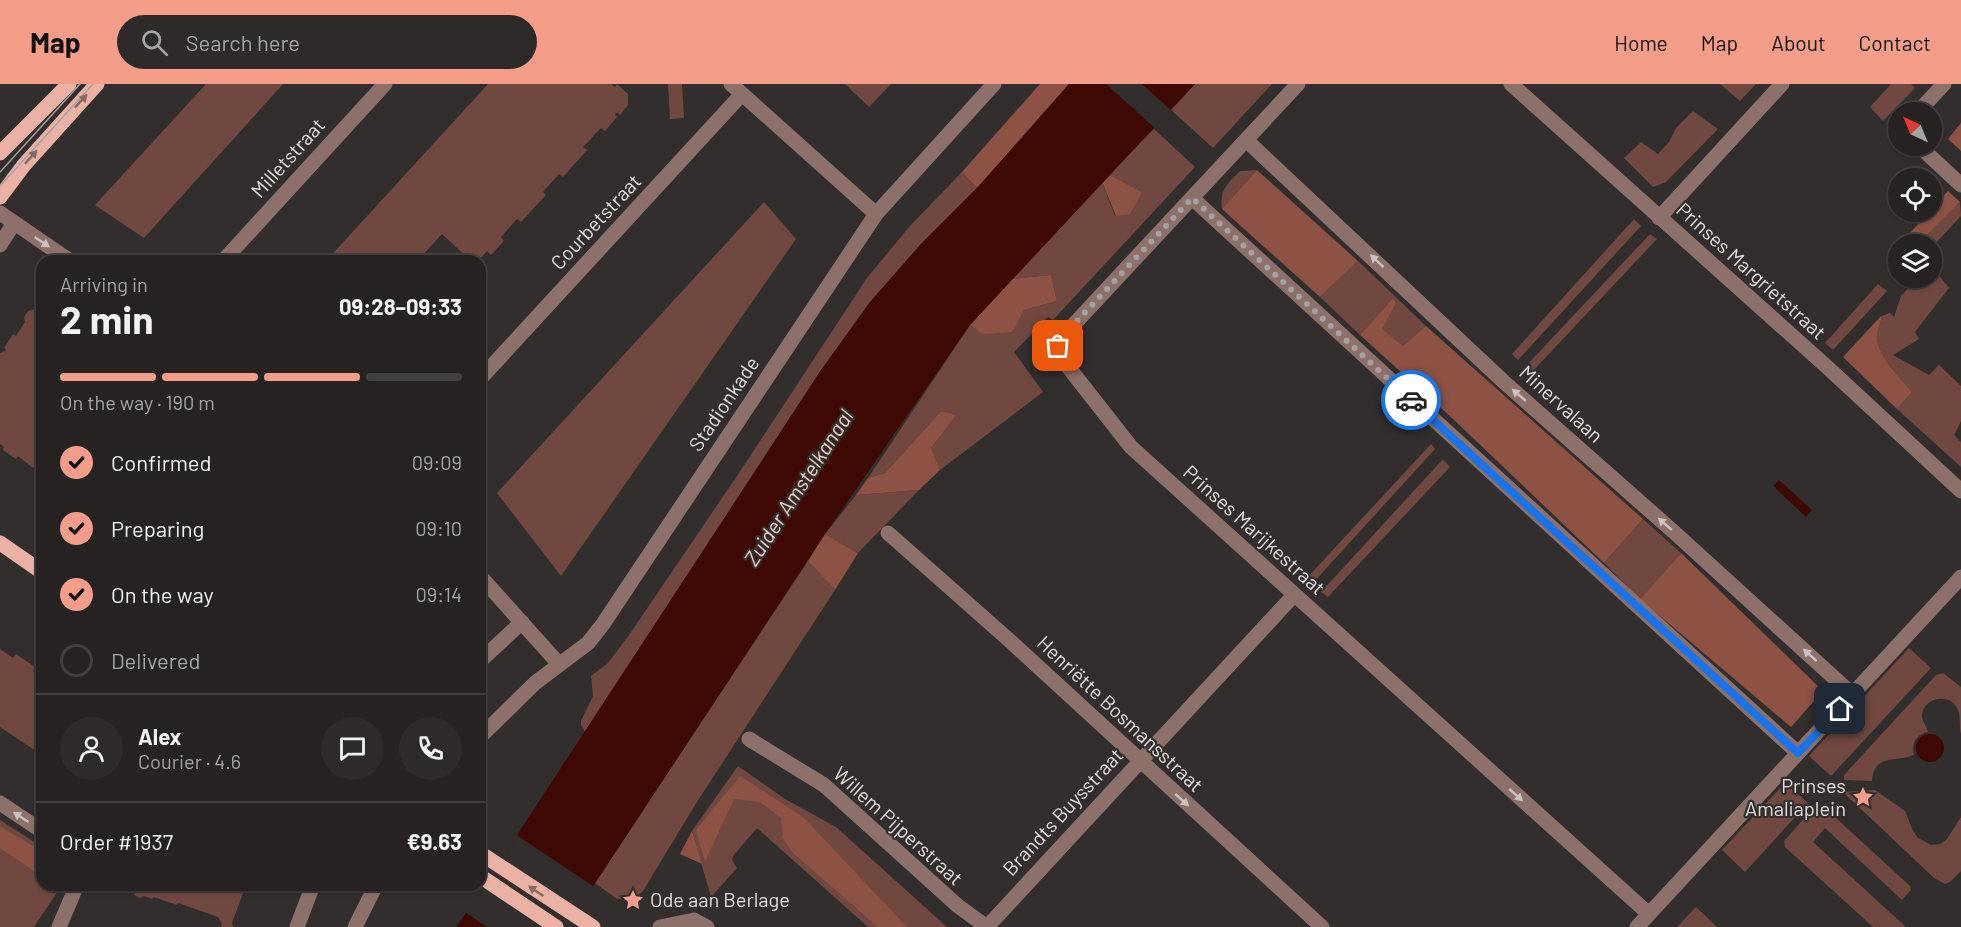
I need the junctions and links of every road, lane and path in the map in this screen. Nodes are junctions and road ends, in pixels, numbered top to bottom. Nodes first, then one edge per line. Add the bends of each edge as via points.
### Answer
1 (69, 84) edge
2 (97, 84) edge
3 (385, 84) edge
4 (994, 84) edge
5 (1298, 84) edge
6 (1511, 84) edge
7 (1782, 84) edge
8 (1944, 84) edge
9 (737, 89) edge
10 (1927, 102) edge
11 (1246, 140) junction
12 (0, 153) edge
13 (1930, 156) edge
14 (1961, 185) edge
15 (0, 197) edge
16 (1192, 198) junction
17 (0, 213) edge
18 (876, 214) junction
19 (1659, 218) junction
20 (14, 223) junction
21 (0, 245) edge
22 (61, 255) edge
23 (228, 255) edge
24 (486, 372) edge
25 (1961, 491) edge
26 (888, 534) dead end
27 (0, 543) edge
28 (36, 568) edge
29 (1961, 577) edge
30 (486, 583) edge
31 (1294, 595) junction
32 (522, 622) junction
33 (486, 655) edge
34 (559, 664) junction
35 (1853, 695) junction
36 (486, 732) edge
37 (749, 739) dead end
38 (1798, 753) junction
39 (1139, 760) junction
40 (0, 803) edge
41 (36, 827) edge
42 (486, 857) edge
43 (486, 879) edge
44 (75, 891) edge
45 (311, 891) edge
46 (373, 891) edge
47 (1648, 914) junction
48 (66, 925) edge
49 (297, 927) edge
50 (355, 927) edge
51 (556, 927) edge
52 (592, 927) edge
53 (660, 927) edge
54 (707, 927) edge
55 (987, 927) edge
56 (1322, 927) edge
57 (1637, 927) edge

1 - 12 main road
15 -> 2 main road
3 - 23 street, Milletstraat
4 - 18 street, Stadionkade
5 - 11 street
6 - 19 street, Prinses Margrietstraat
7 - 19 street
8 - 10 street
9 - 18 street
9 - 24 street, Courbetstraat
11 - 16 street, Prinses Marijkestraat
35 -> 11 street, Minervalaan via 1504,382
13 - 14 street
16 - 31 street, Prinses Marijkestraat via 1058,346 1074,376 1131,447
16 - 38 street
17 - 20 street
18 - 34 street, Stadionkade via 603,624 588,643
19 - 25 street, Prinses Margrietstraat
20 - 21 street
20 -> 22 street
26 - 39 street, Henriëtte Bosmansstraat
27 - 28 main road
29 - 35 street
30 - 32 street
31 - 39 street, Brandts Buysstraat
31 -> 47 street, Prinses Marijkestraat
32 - 33 street
32 - 34 street
34 - 36 street, Stadionkade
35 - 38 street
37 - 55 street, Willem Pijperstraat via 824,785 958,906
38 - 47 street
39 - 55 street, Brandts Buysstraat
39 -> 56 street, Henriëtte Bosmansstraat
41 -> 40 street
52 -> 42 main road
43 - 51 main road
44 - 48 street
45 - 49 street
46 - 50 street
47 - 57 street
53 - 54 street via 694,920

